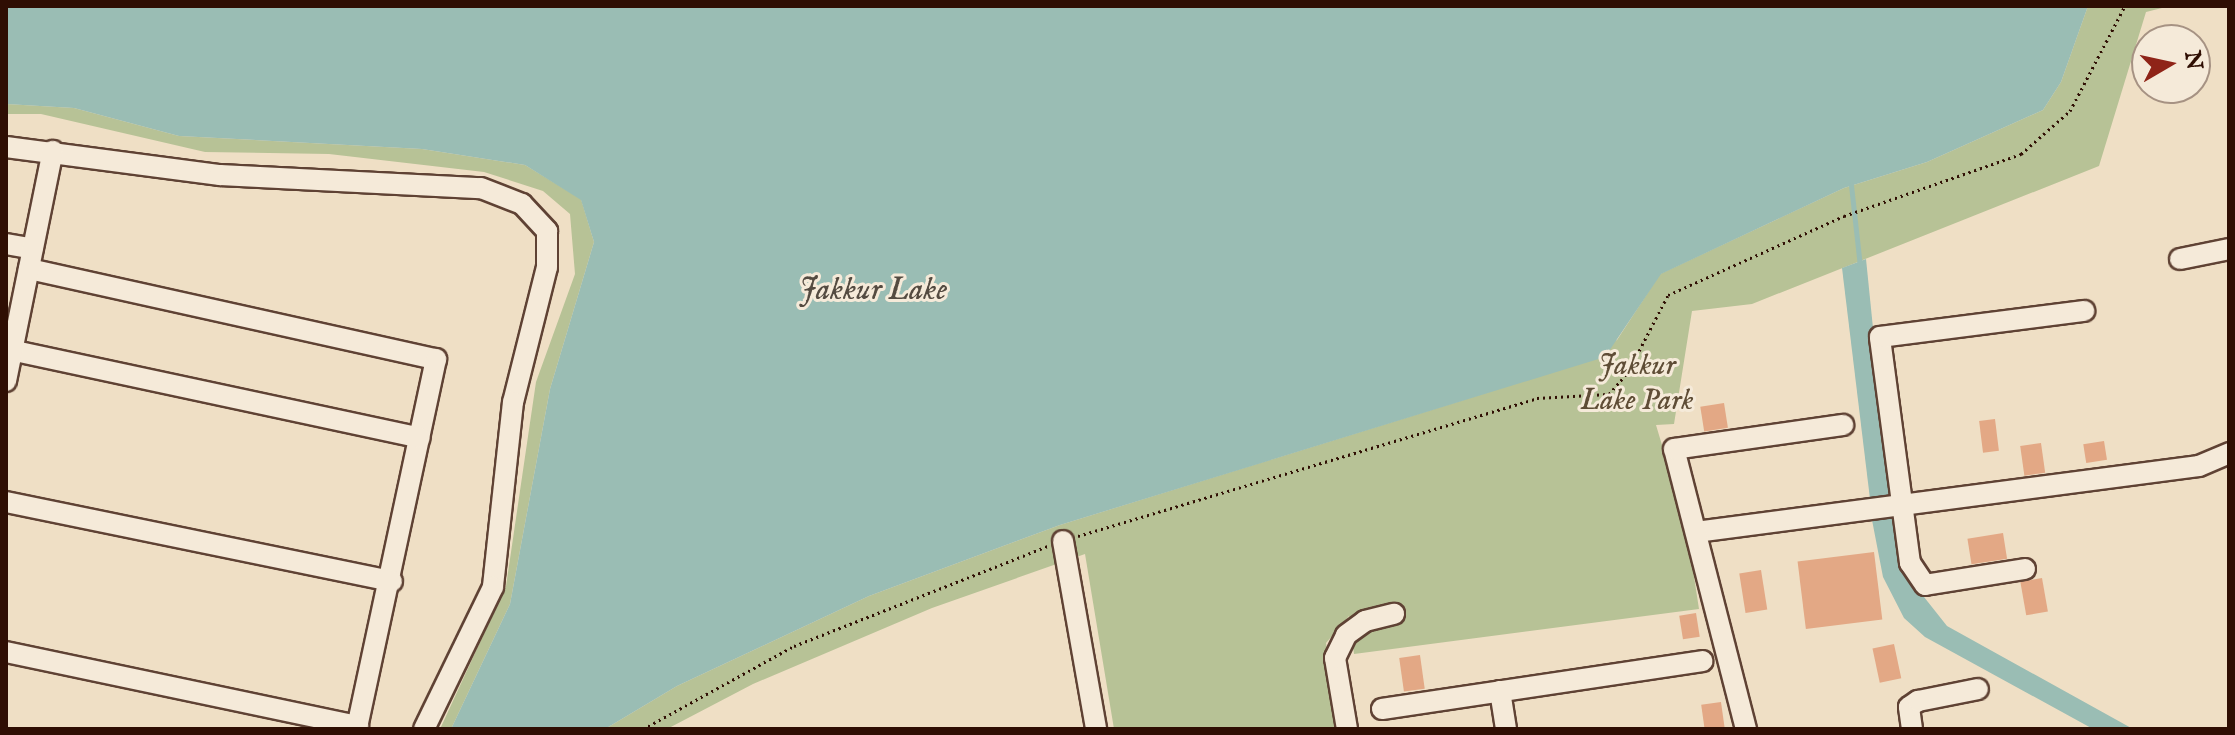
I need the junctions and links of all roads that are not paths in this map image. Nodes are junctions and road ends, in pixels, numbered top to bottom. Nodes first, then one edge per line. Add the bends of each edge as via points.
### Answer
1 (6, 147) edge
2 (53, 151) junction
3 (6, 244) edge
4 (2229, 249) edge
5 (31, 259) junction
6 (2180, 259) dead end
7 (2084, 311) dead end
8 (9, 350) edge
9 (6, 381) edge
10 (1843, 425) dead end
11 (420, 438) junction
12 (2229, 453) edge
13 (6, 502) edge
14 (1902, 505) junction
15 (1696, 532) junction
16 (1063, 541) road end
17 (2025, 569) dead end
18 (392, 581) junction
19 (1394, 614) dead end
20 (6, 652) edge
21 (1702, 661) dead end
22 (1978, 689) dead end
23 (1500, 691) junction
24 (1382, 709) dead end
25 (358, 728) edge
26 (424, 729) edge
27 (1096, 729) edge
28 (1347, 729) edge
29 (1506, 729) edge
30 (1746, 729) edge
31 (1912, 729) edge

1 - 2 street
2 - 5 street
2 - 26 street via 220,175 481,188 522,204 547,231 547,267 513,402 493,587
3 - 5 street
4 - 6 street
5 - 8 street
5 - 11 street via 436,359
7 - 14 street via 1880,337
8 - 9 street
8 - 11 street
10 - 15 street via 1674,449
11 - 18 street
12 - 14 street via 2199,466
13 - 18 street
14 - 15 street
14 - 17 street via 1910,563 1925,585
15 - 30 street
16 - 27 street
18 - 25 street
19 - 28 street via 1365,621 1346,635 1335,658
20 - 25 street
21 - 23 street
22 - 31 street via 1918,701 1909,707
23 - 24 street
23 - 29 street

